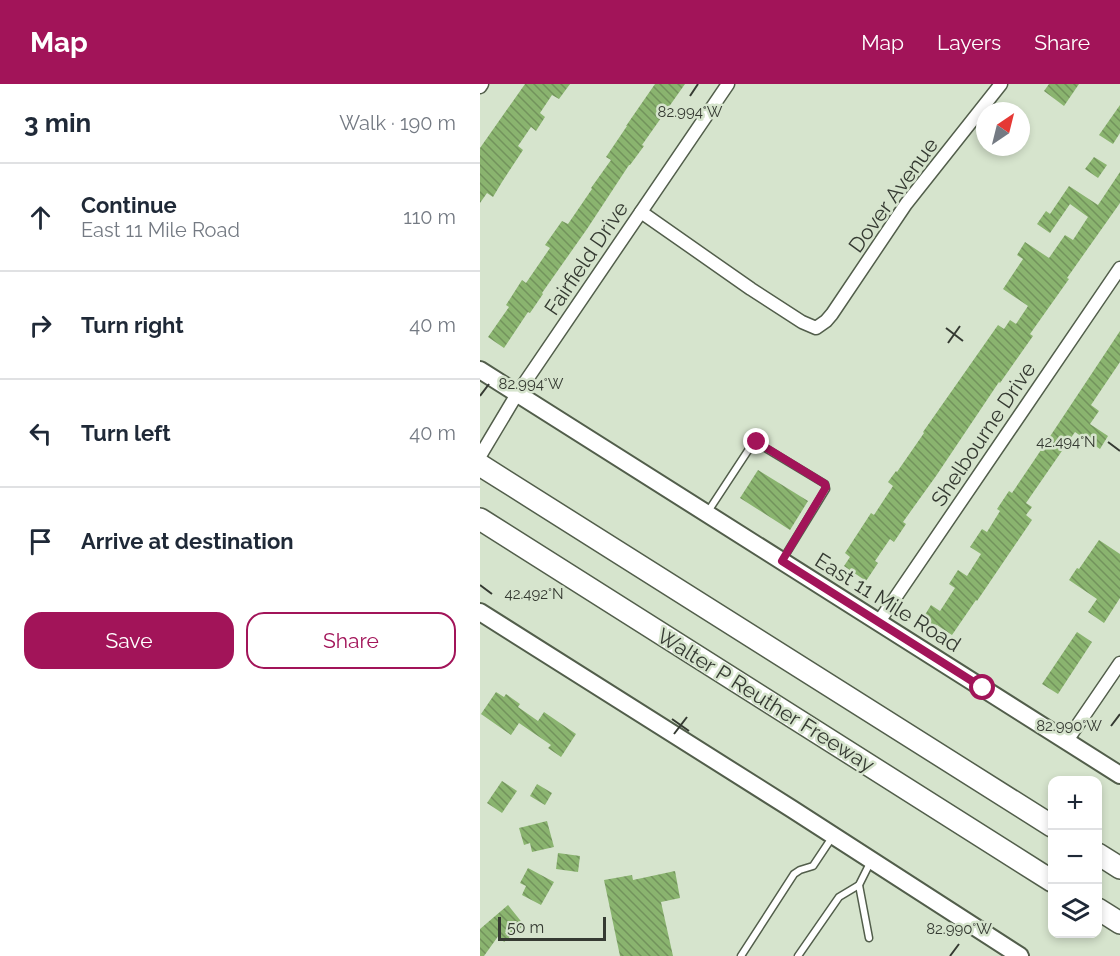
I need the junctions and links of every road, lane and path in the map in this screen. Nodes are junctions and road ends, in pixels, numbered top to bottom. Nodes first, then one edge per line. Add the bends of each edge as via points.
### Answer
1 (728, 84) edge
2 (1001, 84) edge
3 (641, 212) junction
4 (1120, 268) edge
5 (480, 370) edge
6 (517, 394) junction
7 (480, 456) edge
8 (480, 465) edge
9 (707, 514) junction
10 (480, 519) edge
11 (782, 561) junction
12 (480, 612) edge
13 (878, 623) junction
14 (1120, 663) edge
15 (1066, 742) junction
16 (1120, 775) edge
17 (1048, 823) edge
18 (833, 835) junction
19 (1102, 857) edge
20 (872, 860) junction
21 (1120, 868) edge
22 (1048, 878) edge
23 (859, 885) junction
24 (1102, 912) edge
25 (1120, 923) edge
26 (869, 938) dead end
27 (741, 956) edge
28 (798, 956) edge
29 (1020, 956) edge

1 - 3 street, Fairfield Drive
2 - 3 street, Dover Avenue via 906,204 832,314 816,328 751,289
3 - 6 street, Fairfield Drive
4 - 13 street, Shelbourne Drive
5 - 6 main road, East 11 Mile Road
6 - 7 street, Fairfield Drive
6 - 9 main road, East 11 Mile Road
8 - 17 highway
9 - 11 main road, East 11 Mile Road
9 - 11 lane via 757,442 825,484 826,489
10 - 22 highway, Walter P Reuther Freeway
11 - 13 main road, East 11 Mile Road
12 - 18 main road
13 - 15 main road, East 11 Mile Road
14 - 15 street
15 - 16 main road, East 11 Mile Road
18 - 20 main road
18 - 27 lane via 813,866 794,874
19 - 21 highway
20 - 23 lane
20 - 29 main road
23 - 26 lane
23 - 28 lane via 839,897
24 - 25 highway

